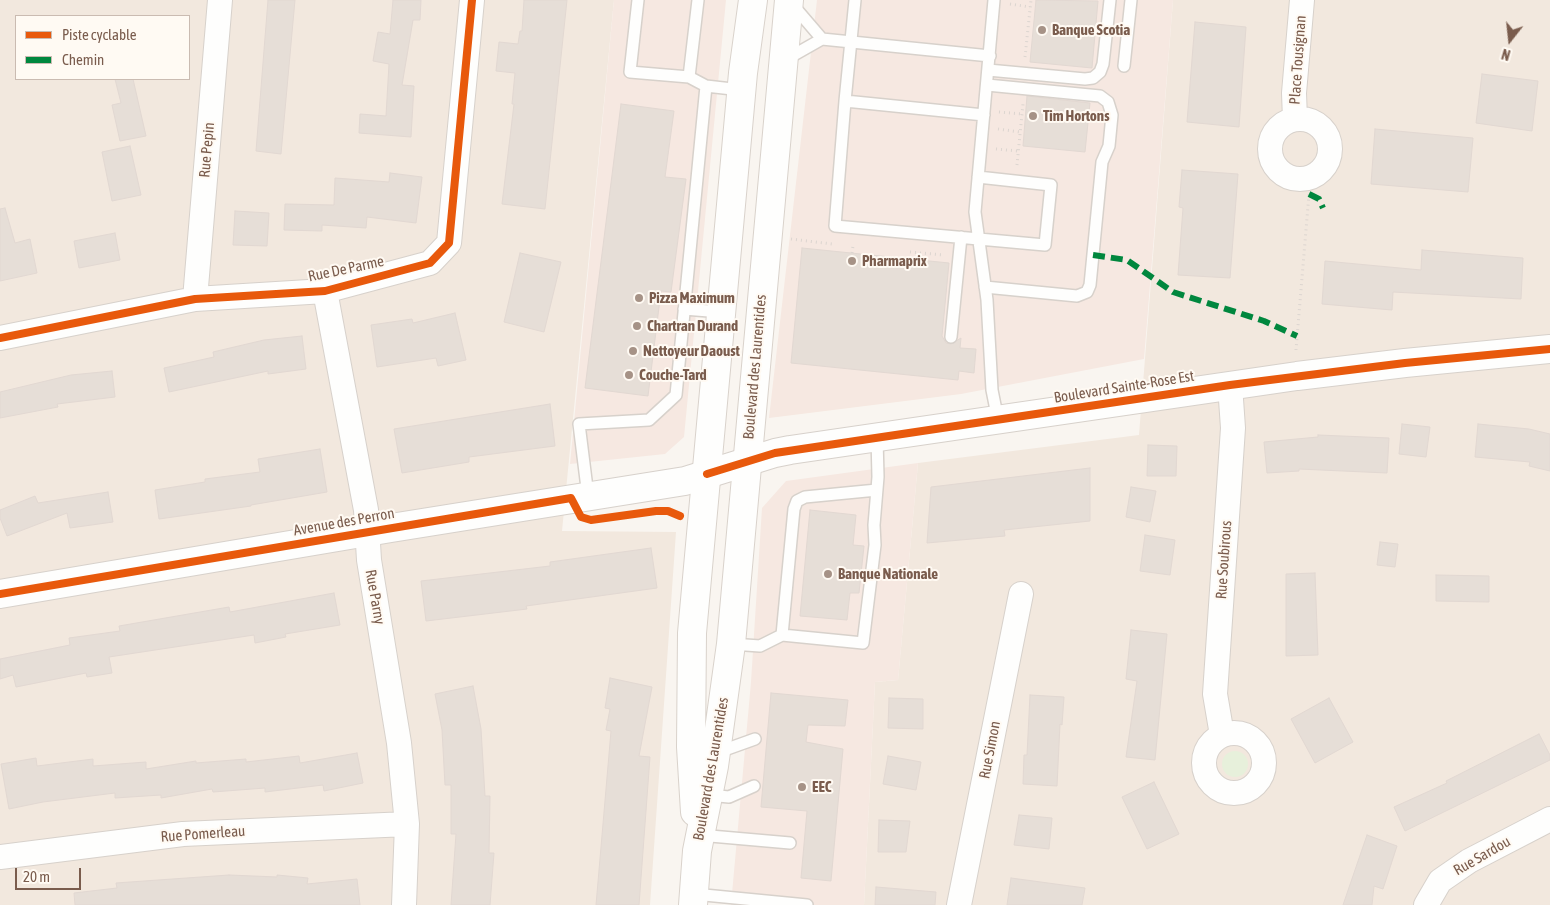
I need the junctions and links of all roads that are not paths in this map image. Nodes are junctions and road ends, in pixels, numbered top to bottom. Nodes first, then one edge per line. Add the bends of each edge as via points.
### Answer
1 (220, 0) edge
2 (472, 0) edge
3 (638, 0) edge
4 (698, 0) edge
5 (753, 0) edge
6 (789, 0) edge
7 (855, 0) edge
8 (994, 0) edge
9 (1110, 0) edge
10 (1131, 0) edge
11 (1302, 0) edge
12 (822, 39) junction
13 (851, 42) junction
14 (990, 56) junction
15 (782, 61) junction
16 (1124, 66) dead end
17 (988, 70) junction
18 (689, 78) junction
19 (987, 85) junction
20 (706, 86) junction
21 (741, 90) junction
22 (846, 101) junction
23 (984, 115) junction
24 (1295, 119) dead end
25 (978, 177) junction
26 (961, 237) junction
27 (977, 239) junction
28 (985, 288) junction
29 (325, 290) junction
30 (195, 299) junction
31 (684, 309) junction
32 (721, 312) junction
33 (951, 337) dead end
34 (0, 338) edge
35 (1550, 349) edge
36 (1230, 385) junction
37 (998, 420) junction
38 (877, 438) junction
39 (746, 462) junction
40 (707, 474) junction
41 (877, 490) junction
42 (588, 496) junction
43 (367, 532) junction
44 (0, 594) edge
45 (1021, 594) dead end
46 (782, 635) junction
47 (731, 644) junction
48 (1222, 735) dead end
49 (756, 740) dead end
50 (703, 750) junction
51 (754, 786) dead end
52 (701, 794) junction
53 (1550, 819) edge
54 (406, 824) junction
55 (698, 840) junction
56 (790, 843) dead end
57 (0, 857) edge
58 (694, 899) edge
59 (404, 905) edge
60 (807, 905) edge
61 (959, 905) edge
62 (1426, 905) edge

1 - 30 street, Rue Pepin
2 - 29 street, Rue De Parme via 449,243 430,262
3 - 18 lane via 630,72
4 - 18 lane
5 - 21 main road, Boulevard des Laurentides
6 - 12 lane
6 - 15 main road, Boulevard des Laurentides
7 - 13 lane
8 - 14 lane
9 - 17 lane via 1102,68 1093,78
10 - 16 lane
11 - 24 street, Place Tousignan via 1294,93
12 - 13 lane
12 - 15 lane
13 - 14 lane
13 - 22 lane
14 - 17 lane
15 - 39 main road, Boulevard des Laurentides
17 - 19 lane
18 - 20 lane
19 - 23 lane
19 - 28 lane via 1100,96 1110,106 1112,115 1108,146 1102,162 1087,292 1077,296
20 - 21 lane
20 - 31 lane
21 - 32 main road, Boulevard des Laurentides
22 - 23 lane
22 - 26 lane via 835,226
23 - 25 lane
25 - 27 lane
25 - 27 lane via 1051,185 1045,245
26 - 27 lane
26 - 33 lane
27 - 28 lane
28 - 37 lane via 992,390
29 - 30 street, Rue De Parme
29 - 43 street, Rue Parny via 366,510
30 - 34 street, Rue De Parme
31 - 32 lane
31 - 42 lane via 676,395 649,420 579,424
32 - 40 main road, Boulevard des Laurentides
35 - 36 main road, Boulevard Sainte-Rose Est
36 - 37 main road, Boulevard Sainte-Rose Est
36 - 48 street, Rue Soubirous via 1233,436 1215,694
37 - 38 main road, Boulevard Sainte-Rose Est
38 - 39 main road, Boulevard Sainte-Rose Est via 775,453
38 - 41 lane
39 - 40 main road, Boulevard Sainte-Rose Est
39 - 47 main road, Boulevard des Laurentides
40 - 42 main road, Avenue des Perron via 685,481
40 - 50 main road, Boulevard des Laurentides via 692,633
41 - 46 lane via 805,497 797,501
41 - 46 lane via 875,545 863,643
42 - 43 main road, Avenue des Perron
43 - 44 main road, Avenue des Perron
43 - 54 street, Rue Parny via 399,744
45 - 61 street, Rue Simon
46 - 47 lane via 760,646
47 - 50 main road, Boulevard des Laurentides
49 - 50 lane
50 - 52 main road, Boulevard des Laurentides
51 - 52 lane via 729,797
52 - 55 main road, Boulevard des Laurentides
53 - 62 street, Rue Sardou via 1469,861 1440,881
54 - 57 street, Rue Pomerleau via 183,834
54 - 59 street, Rue Parny
55 - 56 lane
55 - 58 main road, Boulevard des Laurentides
58 - 60 lane

